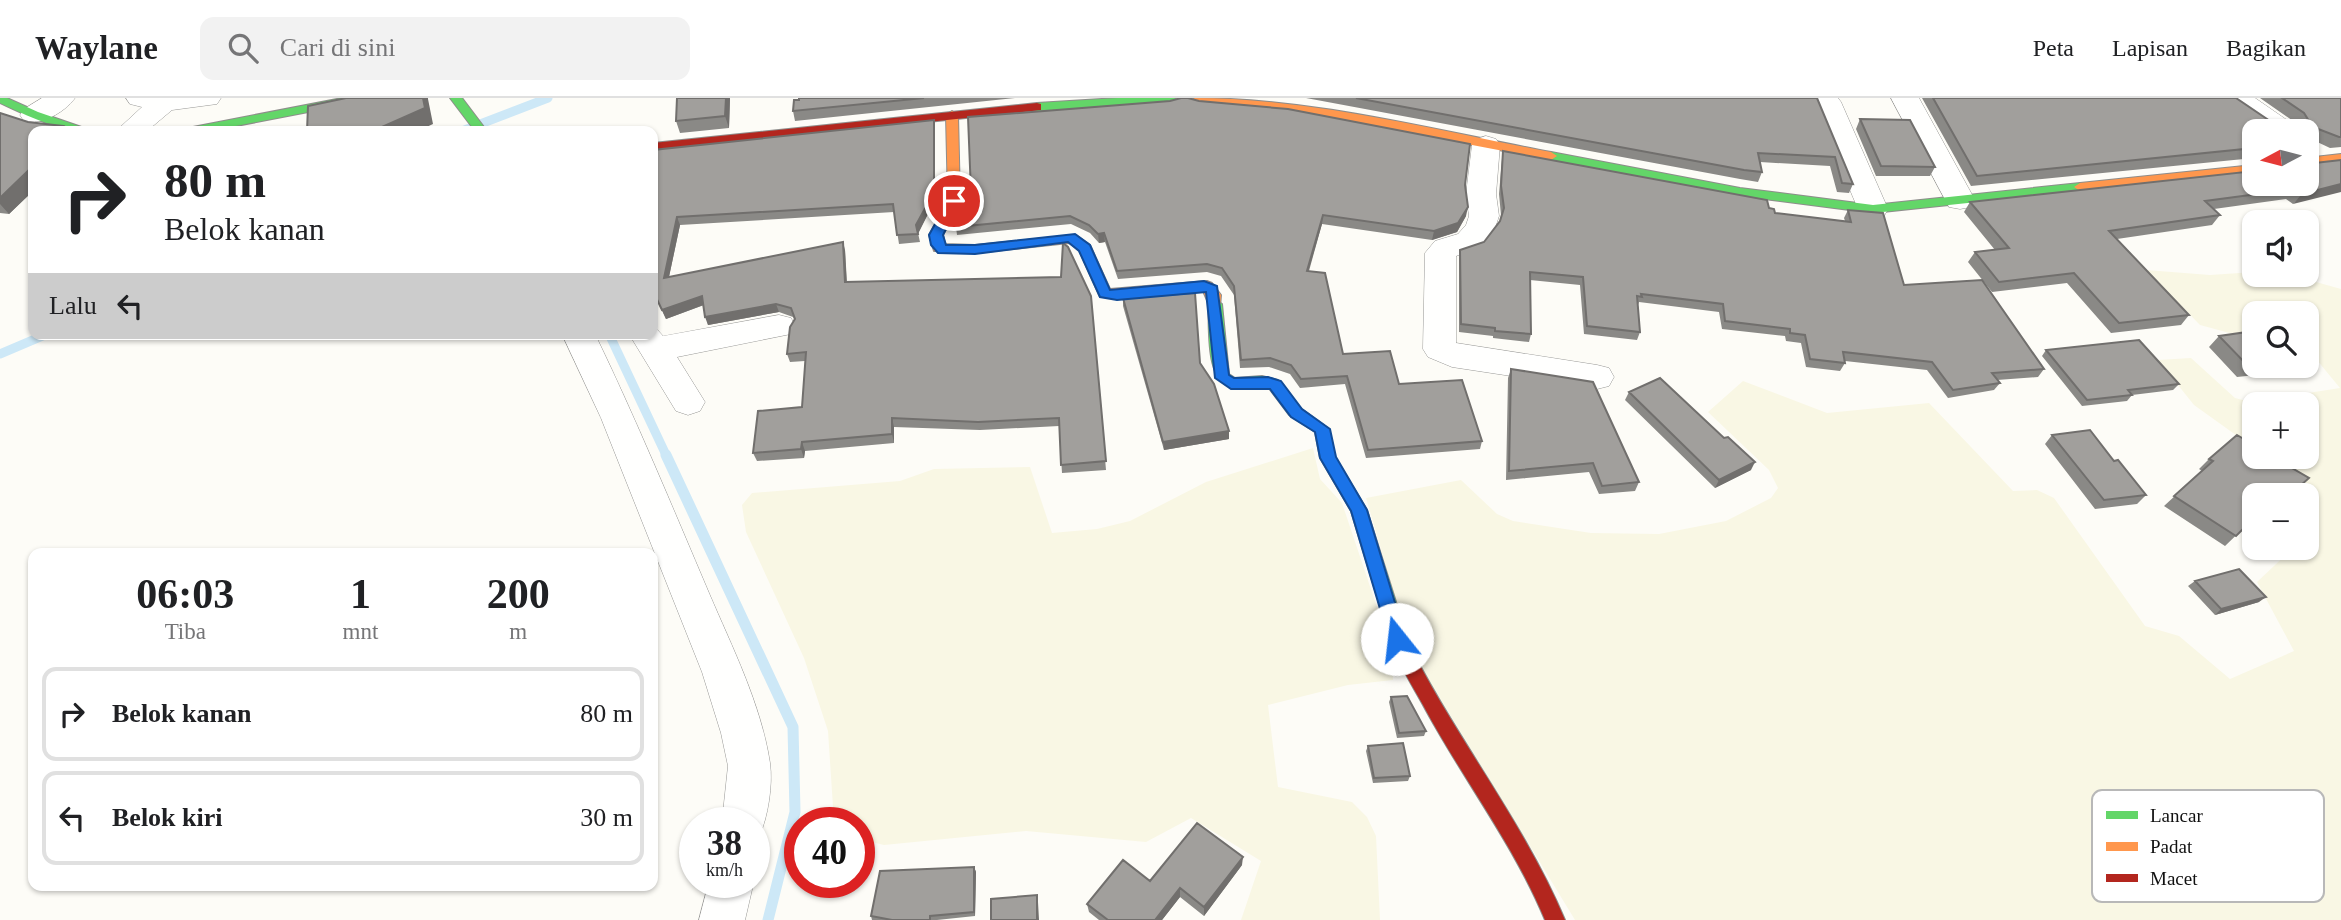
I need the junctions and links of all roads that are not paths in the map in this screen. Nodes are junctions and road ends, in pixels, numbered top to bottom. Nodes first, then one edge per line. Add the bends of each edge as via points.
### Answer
1 (207, 98) edge
2 (360, 98) edge
3 (456, 98) edge
4 (1170, 98) edge
5 (1199, 98) edge
6 (1905, 98) edge
7 (2237, 98) edge
8 (0, 99) edge
9 (1827, 102) dead end
10 (153, 103) edge
11 (46, 108) edge
12 (953, 115) junction
13 (2267, 119) edge
14 (78, 126) edge
15 (134, 126) edge
16 (217, 126) edge
17 (477, 126) edge
18 (1486, 145) junction
19 (658, 146) edge
20 (2242, 170) edge
21 (1960, 200) junction
22 (1873, 209) junction
23 (779, 326) dead end
24 (581, 340) edge
25 (650, 342) edge
26 (1597, 377) dead end
27 (688, 402) dead end
28 (745, 807) edge
29 (728, 898) edge
30 (722, 920) edge
31 (1555, 920) edge

1 - 10 street
2 - 16 main road
3 - 17 main road
4 - 12 main road
5 - 18 main road via 1288,106
6 - 21 street
7 - 13 street
8 - 11 main road
9 - 22 street
10 - 15 street
11 - 14 main road
12 - 19 main road
12 - 31 main road via 954,201 936,235 939,248 975,249 1071,237 1085,248 1105,294 1208,286 1214,295 1224,380 1276,385 1296,413 1322,429 1328,458 1359,510 1404,654 1500,812
18 - 22 main road via 1740,192
18 - 26 street via 1480,228 1469,241 1440,253 1440,349 1452,355
20 - 21 main road
21 - 22 main road
23 - 25 street
24 - 28 street via 618,418 722,672 749,766
25 - 27 street
29 - 30 street

